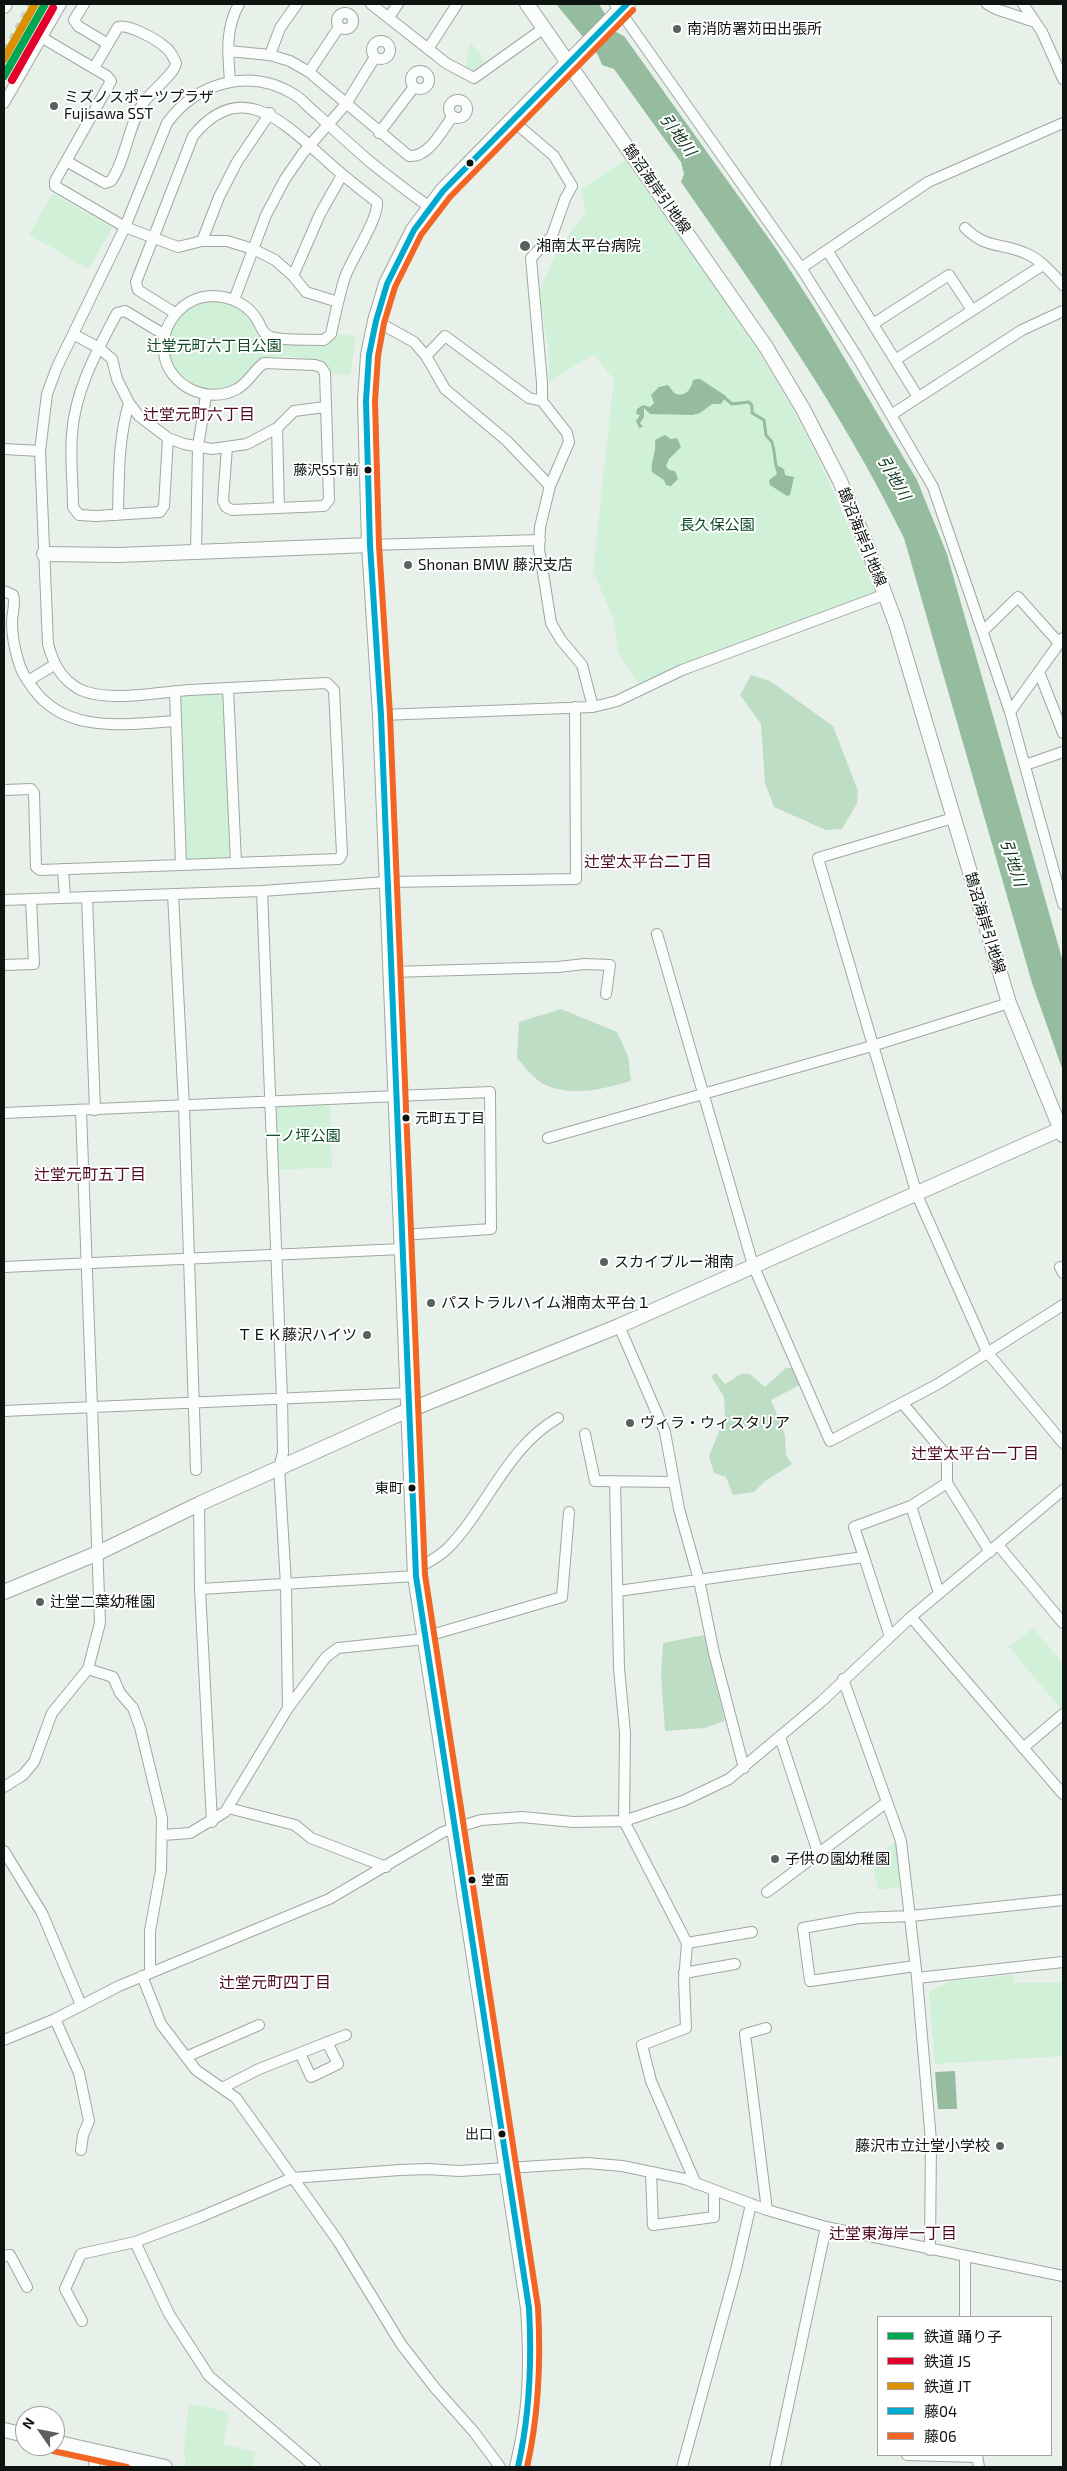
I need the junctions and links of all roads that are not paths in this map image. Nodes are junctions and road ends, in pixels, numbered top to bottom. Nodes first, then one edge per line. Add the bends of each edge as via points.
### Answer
1 (61, 4) edge
2 (84, 4) edge
3 (239, 4) edge
4 (297, 4) edge
5 (372, 4) edge
6 (398, 4) edge
7 (457, 4) edge
8 (527, 4) edge
9 (987, 4) edge
10 (1022, 4) edge
11 (619, 9) edge
12 (389, 17) junction
13 (1035, 22) junction
14 (339, 27) dead end
15 (544, 28) junction
16 (41, 37) junction
17 (108, 44) junction
18 (428, 49) junction
19 (228, 51) junction
20 (270, 55) junction
21 (375, 57) dead end
22 (574, 57) junction
23 (94, 68) junction
24 (309, 72) junction
25 (1063, 80) edge
26 (230, 81) junction
27 (414, 87) dead end
28 (4, 103) edge
29 (346, 104) junction
30 (270, 113) junction
31 (452, 116) dead end
32 (512, 120) junction
33 (1063, 123) edge
34 (328, 125) junction
35 (379, 133) junction
36 (310, 146) junction
37 (66, 161) junction
38 (342, 175) junction
39 (430, 207) junction
40 (125, 227) junction
41 (965, 228) dead end
42 (153, 238) junction
43 (202, 241) junction
44 (254, 249) junction
45 (827, 250) junction
46 (1044, 265) junction
47 (801, 268) junction
48 (293, 276) junction
49 (1063, 285) edge
50 (234, 300) junction
51 (338, 302) junction
52 (972, 310) junction
53 (1063, 311) edge
54 (175, 313) junction
55 (376, 321) junction
56 (873, 324) junction
57 (73, 334) junction
58 (165, 335) junction
59 (99, 348) junction
60 (426, 356) junction
61 (895, 360) junction
62 (206, 395) junction
63 (918, 397) junction
64 (542, 401) junction
65 (129, 403) junction
66 (324, 407) junction
67 (891, 415) junction
68 (277, 428) junction
69 (168, 438) junction
70 (198, 447) junction
71 (227, 447) junction
72 (4, 449) edge
73 (40, 451) junction
74 (550, 486) junction
75 (279, 508) junction
76 (118, 514) junction
77 (540, 540) junction
78 (370, 545) junction
79 (196, 552) junction
80 (44, 554) junction
81 (4, 591) edge
82 (886, 594) junction
83 (983, 630) junction
84 (1061, 640) edge
85 (54, 665) junction
86 (1039, 672) junction
87 (28, 681) junction
88 (228, 688) junction
89 (175, 691) junction
90 (575, 707) junction
91 (594, 707) junction
92 (1010, 712) junction
93 (381, 715) junction
94 (176, 721) junction
95 (1063, 733) edge
96 (1063, 752) edge
97 (1025, 765) junction
98 (4, 790) edge
99 (953, 818) junction
100 (236, 863) junction
101 (182, 865) junction
102 (63, 869) junction
103 (387, 882) junction
104 (262, 891) junction
105 (173, 894) junction
106 (87, 897) junction
107 (65, 898) junction
108 (31, 899) junction
109 (4, 900) edge
110 (1063, 904) edge
111 (657, 934) dead end
112 (4, 965) edge
113 (392, 972) junction
114 (606, 994) dead end
115 (1009, 1003) junction
116 (872, 1046) junction
117 (703, 1095) junction
118 (397, 1096) junction
119 (270, 1101) junction
120 (184, 1106) junction
121 (95, 1110) junction
122 (81, 1111) junction
123 (4, 1112) edge
124 (1062, 1131) edge
125 (548, 1138) dead end
126 (917, 1195) junction
127 (401, 1242) junction
128 (276, 1255) junction
129 (188, 1259) junction
130 (87, 1264) junction
131 (753, 1265) junction
132 (4, 1267) edge
133 (1063, 1305) edge
134 (619, 1326) junction
135 (987, 1352) junction
136 (408, 1393) junction
137 (282, 1399) junction
138 (193, 1404) junction
139 (903, 1404) junction
140 (92, 1409) junction
141 (4, 1411) edge
142 (408, 1412) junction
143 (558, 1418) dead end
144 (585, 1434) dead end
145 (1063, 1443) edge
146 (279, 1468) junction
147 (196, 1470) dead end
148 (615, 1482) junction
149 (674, 1482) junction
150 (947, 1483) junction
151 (1063, 1490) edge
152 (199, 1504) junction
153 (911, 1506) junction
154 (569, 1512) dead end
155 (994, 1549) junction
156 (98, 1553) junction
157 (864, 1557) junction
158 (416, 1573) junction
159 (699, 1580) junction
160 (286, 1585) junction
161 (200, 1588) junction
162 (618, 1591) junction
163 (4, 1592) edge
164 (939, 1593) junction
165 (911, 1617) junction
166 (1063, 1623) edge
167 (890, 1637) junction
168 (425, 1638) junction
169 (88, 1669) junction
170 (843, 1680) junction
171 (288, 1708) junction
172 (1063, 1714) edge
173 (780, 1737) junction
174 (1022, 1748) junction
175 (744, 1768) junction
176 (4, 1787) edge
177 (1063, 1794) edge
178 (887, 1802) junction
179 (228, 1808) junction
180 (624, 1821) junction
181 (212, 1822) junction
182 (455, 1828) junction
183 (163, 1835) junction
184 (4, 1851) edge
185 (818, 1853) junction
186 (386, 1867) junction
187 (767, 1892) dead end
188 (1063, 1900) edge
189 (911, 1916) junction
190 (752, 1932) dead end
191 (687, 1943) junction
192 (1063, 1962) edge
193 (735, 1964) dead end
194 (916, 1966) junction
195 (146, 1974) junction
196 (684, 1974) junction
197 (918, 1978) junction
198 (81, 2005) junction
199 (55, 2019) junction
200 (259, 2025) dead end
201 (766, 2028) dead end
202 (346, 2035) dead end
203 (4, 2040) edge
204 (327, 2042) junction
205 (300, 2053) junction
206 (186, 2057) junction
207 (222, 2088) junction
208 (81, 2150) dead end
209 (508, 2169) junction
210 (651, 2173) junction
211 (292, 2178) junction
212 (696, 2184) junction
213 (714, 2190) junction
214 (751, 2204) junction
215 (767, 2210) junction
216 (826, 2227) junction
217 (134, 2242) junction
218 (930, 2250) junction
219 (4, 2255) edge
220 (965, 2258) junction
221 (1063, 2276) edge
222 (27, 2287) dead end
223 (965, 2316) edge
224 (82, 2320) dead end
225 (65, 2444) edge
226 (92, 2450) junction
227 (921, 2456) edge
228 (978, 2460) edge
229 (95, 2467) edge
230 (165, 2467) edge
231 (315, 2467) edge
232 (500, 2467) edge
233 (518, 2467) edge
234 (682, 2467) edge
235 (775, 2467) edge

1 - 16 street
2 - 17 street via 74,20 78,26
3 - 19 street via 228,35
4 - 20 street via 280,28
5 - 12 street
6 - 12 street
7 - 18 street
8 - 15 street, 鵠沼海岸引地線
9 - 13 street
10 - 13 street
11 - 22 main road
11 - 47 street
12 - 18 street
13 - 25 street
14 - 24 street
15 - 18 street via 474,78
15 - 22 street, 鵠沼海岸引地線
16 - 23 street
16 - 28 street
17 - 23 street
17 - 37 street via 118,28 130,27 166,47 172,53 176,67 143,104 135,118 111,181 105,183
19 - 20 street
19 - 26 street
20 - 24 street
21 - 29 street
22 - 32 main road
22 - 82 street, 鵠沼海岸引地線 via 786,378 840,481
23 - 37 street via 109,77 111,82
24 - 29 street
26 - 34 street via 254,80 273,84 295,95
26 - 40 street via 208,87 177,109 168,123
27 - 35 street
29 - 34 street
29 - 35 street
30 - 36 street
30 - 42 street via 241,108 222,112 201,126 193,136
30 - 43 street via 237,162
31 - 35 street via 425,152 416,157 409,156
32 - 39 main road
32 - 64 street via 554,156 572,186 552,236 531,258
33 - 45 street via 928,182
34 - 36 street
34 - 39 street via 370,162
36 - 38 street
36 - 44 street via 285,179 266,215
37 - 40 street via 55,186
38 - 48 street via 320,214
38 - 51 street via 377,202 378,211 358,247
39 - 55 main road via 401,254 387,284
40 - 42 street
40 - 57 street
41 - 46 street via 982,242 1025,253
42 - 43 street via 178,247
42 - 54 street via 136,282 138,290
43 - 44 street via 226,241
44 - 48 street via 275,260
44 - 50 street
45 - 47 street
45 - 56 street
46 - 49 street
46 - 52 street
47 - 67 street
48 - 51 street via 306,292
50 - 51 street via 248,309 262,331 270,337 324,340 331,334
50 - 54 street via 222,296 200,298 188,302
52 - 56 street via 949,275
52 - 61 street
53 - 63 street via 1022,330
54 - 58 street
55 - 60 street via 414,342
55 - 78 main road via 369,355 366,401
56 - 61 street
57 - 59 street
57 - 73 street via 48,394
58 - 59 street via 125,311 117,313
58 - 62 street via 164,352 174,377 188,388
59 - 65 street via 112,359 117,379
59 - 76 street via 78,400 72,434 73,507 79,514
60 - 64 street via 445,336 529,398
60 - 74 street via 445,389 507,441
61 - 63 street
62 - 66 street via 225,394 236,389 264,362 315,365 325,373
62 - 70 street
63 - 67 street
64 - 74 street via 567,432 570,442
65 - 69 street via 139,416
65 - 76 street via 119,450
66 - 68 street via 294,412
66 - 75 street via 329,500 324,506
67 - 83 street via 933,487
68 - 71 street via 247,444
68 - 75 street
69 - 70 street
69 - 76 street via 164,506 160,512
70 - 71 street
70 - 79 street
71 - 75 street via 223,501 226,507 232,510
72 - 73 street
73 - 80 street
74 - 77 street
77 - 78 street
77 - 91 street via 552,623 561,640 582,665
78 - 79 street
78 - 93 main road
79 - 80 street
80 - 85 street via 48,644
81 - 87 street via 12,595 14,601 12,623 16,648 19,665
82 - 91 street via 682,670 617,701
82 - 99 street, 鵠沼海岸引地線
83 - 84 street via 1018,597
83 - 92 street
84 - 86 street
85 - 87 street
85 - 89 street via 79,689 94,694 110,696
86 - 92 street
86 - 95 street
87 - 94 street via 37,695 54,710 79,722
88 - 89 street
88 - 100 street
88 - 100 street via 327,683 334,690 342,854 339,859
89 - 94 street
90 - 91 street
90 - 93 street
90 - 103 street via 576,879
92 - 97 street
93 - 103 main road
94 - 101 street
96 - 97 street
97 - 110 street
98 - 102 street via 31,790 36,867 40,870
99 - 115 street, 鵠沼海岸引地線
99 - 116 street via 818,858
100 - 101 street
101 - 102 street
102 - 107 street
103 - 104 street
103 - 113 main road
104 - 105 street
104 - 119 street
105 - 106 street
105 - 120 street
106 - 107 street
106 - 121 street
107 - 108 street
108 - 109 street
108 - 112 street via 34,964
111 - 117 street
113 - 114 street via 585,964 610,966
113 - 118 main road
115 - 116 street
115 - 124 street, 鵠沼海岸引地線
116 - 117 street
116 - 126 street
117 - 125 street
117 - 131 street
118 - 119 street
118 - 127 main road
118 - 127 street via 490,1092 492,1229
119 - 120 street
119 - 128 street
120 - 121 street
120 - 129 street
121 - 122 street
122 - 123 street
122 - 130 street
124 - 126 street
126 - 131 street
126 - 135 street
127 - 128 street
127 - 136 main road
128 - 129 street
128 - 137 street
129 - 130 street
129 - 138 street
130 - 132 street
130 - 140 street
131 - 134 street
131 - 139 street via 830,1442
133 - 135 street
134 - 142 street
134 - 149 street via 665,1432
135 - 139 street
135 - 145 street
136 - 137 street
136 - 142 main road
137 - 138 street
137 - 146 street via 283,1453
138 - 140 street
138 - 147 street
139 - 150 street via 947,1456
140 - 141 street
140 - 156 street
142 - 146 street
142 - 158 main road
143 - 158 street via 526,1442 448,1548
144 - 148 street via 595,1482
146 - 152 street
146 - 160 street
148 - 149 street
148 - 162 street
149 - 159 street
150 - 153 street
150 - 155 street
151 - 155 street
152 - 156 street
152 - 161 street
153 - 157 street via 854,1526
153 - 164 street
154 - 168 street via 562,1597
155 - 164 street
155 - 166 street
156 - 163 street
156 - 169 street via 100,1623
157 - 159 street
157 - 167 street
158 - 160 street
158 - 168 main road
159 - 162 street
159 - 175 street
160 - 161 street
160 - 171 street
161 - 181 street
162 - 180 street via 619,1668 625,1733
164 - 165 street
165 - 167 street
165 - 174 street
167 - 170 street
168 - 171 street via 338,1648 326,1656
168 - 182 main road
169 - 176 street via 52,1713 34,1762 23,1775
169 - 183 street via 113,1677 120,1693 133,1708 162,1818
170 - 173 street
170 - 178 street
171 - 179 street
172 - 174 street
173 - 175 street
173 - 185 street
174 - 177 street
175 - 180 street via 730,1779 682,1801
178 - 185 street
178 - 189 street via 901,1841
179 - 181 street
179 - 186 street via 295,1825 311,1838
180 - 182 street via 573,1822 522,1817 482,1820
180 - 191 street
181 - 183 street via 190,1832
182 - 186 street
182 - 209 main road
183 - 195 street
184 - 198 street via 42,1914
185 - 187 street
186 - 195 street via 329,1899
188 - 189 street
189 - 194 street
189 - 194 street via 859,1918 803,1928 810,1981
190 - 191 street
191 - 196 street
192 - 197 street
193 - 196 street
194 - 197 street
195 - 198 street
195 - 206 street via 161,2024
196 - 212 street via 686,2028 642,2045 652,2081
197 - 218 street via 931,2141
198 - 199 street
199 - 203 street
199 - 208 street via 79,2073 89,2121
200 - 206 street
201 - 215 street via 745,2034
202 - 204 street
204 - 205 street
204 - 205 street via 338,2064 311,2077
205 - 207 street via 259,2068
206 - 207 street via 196,2070
207 - 211 street via 236,2098
209 - 210 street via 587,2163
209 - 211 street via 428,2169
209 - 233 main road via 529,2308 533,2361 528,2429
210 - 212 street
210 - 213 street via 653,2225 714,2217
211 - 217 street
211 - 232 street via 338,2241 401,2344
212 - 213 street
213 - 214 street
214 - 215 street
214 - 234 street
215 - 216 street
216 - 218 street
216 - 235 street
217 - 224 street via 80,2254 65,2289
217 - 231 street via 168,2314 209,2376
218 - 220 street
219 - 222 street via 10,2255
220 - 221 street
220 - 223 street
225 - 226 street
226 - 229 street
226 - 230 street
227 - 228 street

